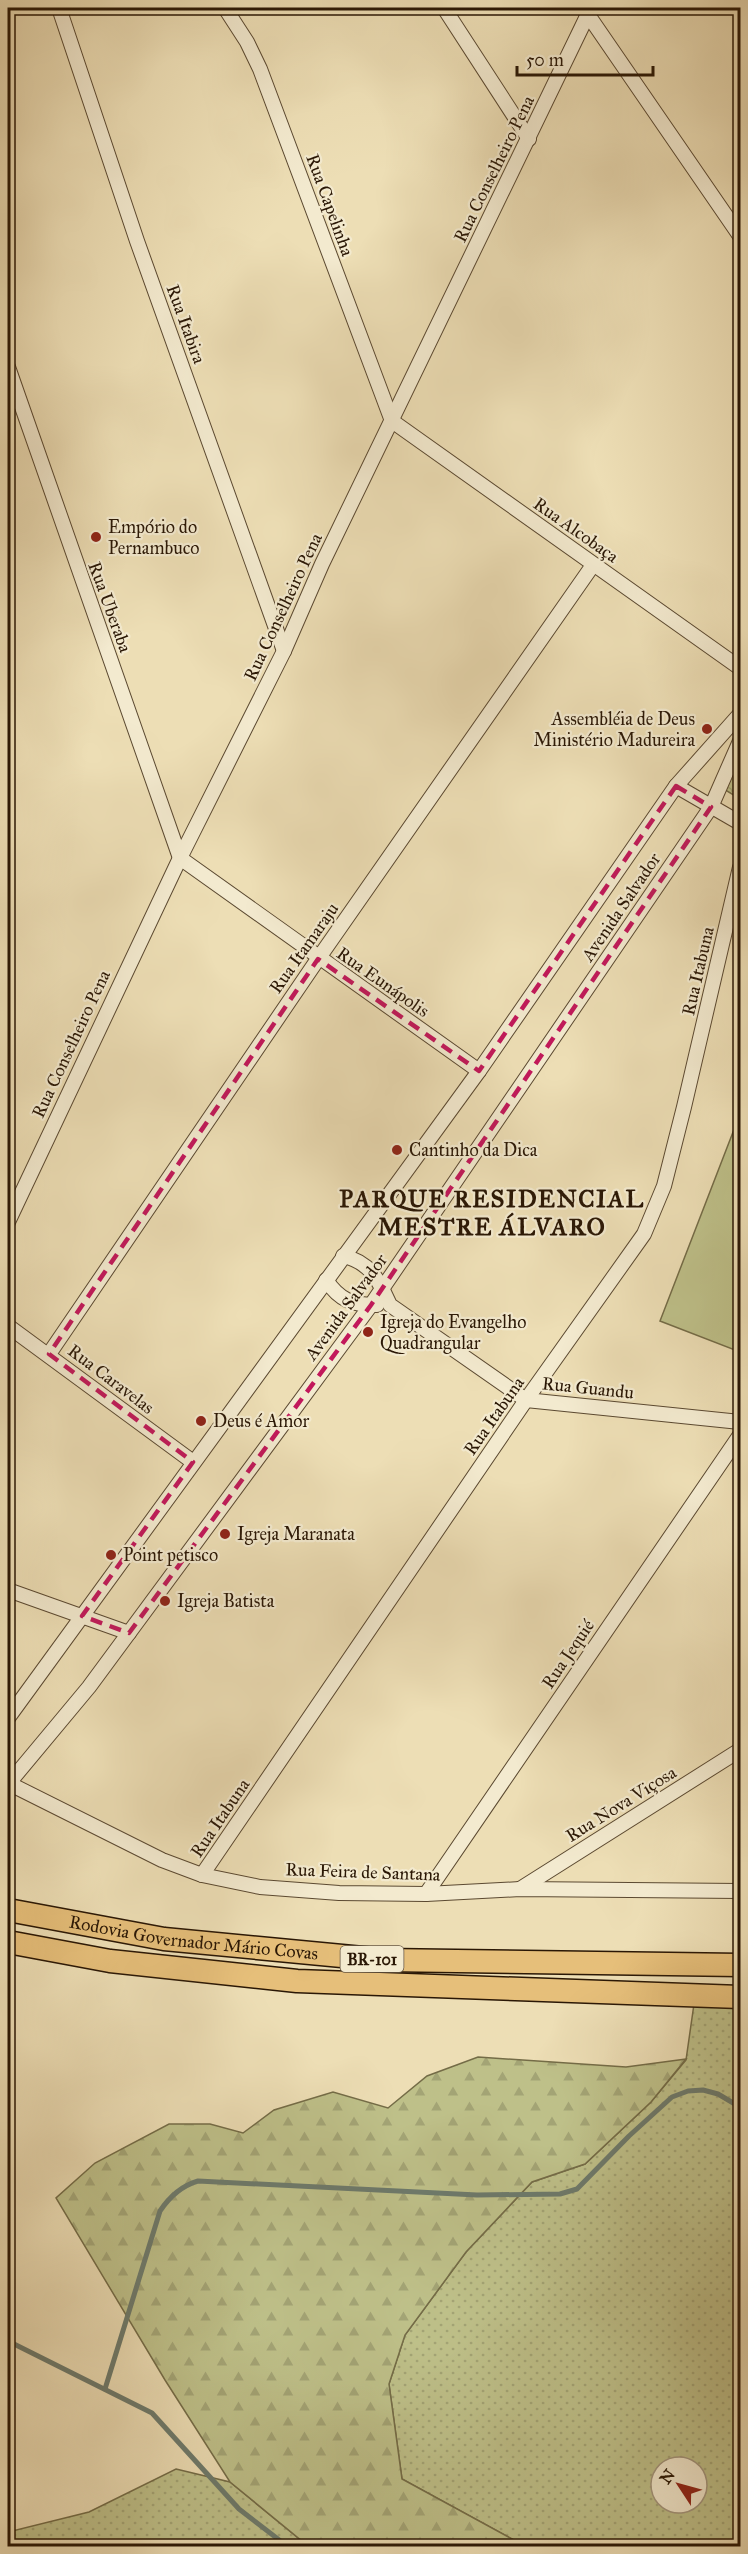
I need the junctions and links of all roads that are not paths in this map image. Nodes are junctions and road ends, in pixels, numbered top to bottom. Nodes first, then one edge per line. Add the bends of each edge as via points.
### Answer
1 (59, 8) edge
2 (225, 8) edge
3 (444, 8) edge
4 (587, 10) edge
5 (529, 140) junction
6 (741, 236) edge
7 (8, 367) edge
8 (392, 421) junction
9 (594, 565) junction
10 (284, 651) junction
11 (741, 668) edge
12 (741, 714) edge
13 (741, 741) edge
14 (676, 786) junction
15 (711, 807) junction
16 (741, 823) edge
17 (180, 858) junction
18 (741, 867) edge
19 (318, 959) junction
20 (479, 1071) junction
21 (8, 1222) edge
22 (343, 1256) junction
23 (326, 1280) junction
24 (383, 1288) junction
25 (371, 1305) junction
26 (390, 1305) junction
27 (8, 1326) edge
28 (49, 1354) junction
29 (526, 1400) junction
30 (741, 1422) edge
31 (741, 1435) edge
32 (193, 1462) junction
33 (8, 1590) edge
34 (82, 1616) junction
35 (129, 1633) junction
36 (8, 1718) edge
37 (741, 1750) edge
38 (8, 1783) edge
39 (202, 1875) junction
40 (520, 1889) junction
41 (741, 1891) edge
42 (426, 1894) junction
43 (8, 1910) edge
44 (8, 1942) edge
45 (741, 1965) edge
46 (741, 1997) edge

1 - 10 street, Rua Itabira via 136,241
2 - 8 street, Rua Capelinha via 260,69
3 - 5 street
4 - 5 street, Rua Conselheiro Pena
4 - 6 street
5 - 8 street, Rua Conselheiro Pena
7 - 17 street, Rua Uberaba
8 - 9 street, Rua Alcobaça
8 - 10 street, Rua Conselheiro Pena
9 - 11 street, Rua Alcobaça
9 - 19 street, Rua Itamaraju
10 - 17 street, Rua Conselheiro Pena
12 - 14 street, Avenida Salvador
13 - 15 street, Avenida Salvador
14 - 15 street
14 - 20 street, Avenida Salvador
15 - 16 street
15 - 24 street, Avenida Salvador
17 - 19 street, Rua Eunápolis
17 - 21 street, Rua Conselheiro Pena
18 - 29 street, Rua Itabuna via 656,1212 626,1263
19 - 20 street, Rua Eunápolis
19 - 28 street, Rua Itamaraju
20 - 22 street, Avenida Salvador
22 - 23 street, Avenida Salvador
22 - 24 street via 370,1268
23 - 25 street via 349,1303
23 - 32 street, Avenida Salvador
24 - 25 street, Avenida Salvador
24 - 26 street
25 - 26 street
25 - 35 street, Avenida Salvador
26 - 29 street, Rua Guandu
27 - 28 street, Rua Caravelas
28 - 32 street, Rua Caravelas
29 - 30 street, Rua Guandu
29 - 39 street, Rua Itabuna
31 - 42 street, Rua Jequié
32 - 34 street, Avenida Salvador
33 - 34 street
34 - 35 street
34 - 36 street, Avenida Salvador
35 - 38 street, Avenida Salvador
37 - 40 street, Rua Nova Viçosa
38 - 39 street, Rua Feira de Santana via 141,1850
39 - 42 street, Rua Feira de Santana via 260,1887
40 - 41 street, Rua Feira de Santana
40 - 42 street, Rua Feira de Santana
43 - 45 main road, Rodovia Governador Mário Covas / BR-101 via 164,1939 384,1960
44 - 46 main road, Rodovia Governador Mário Covas / BR-101 via 110,1961 297,1982

